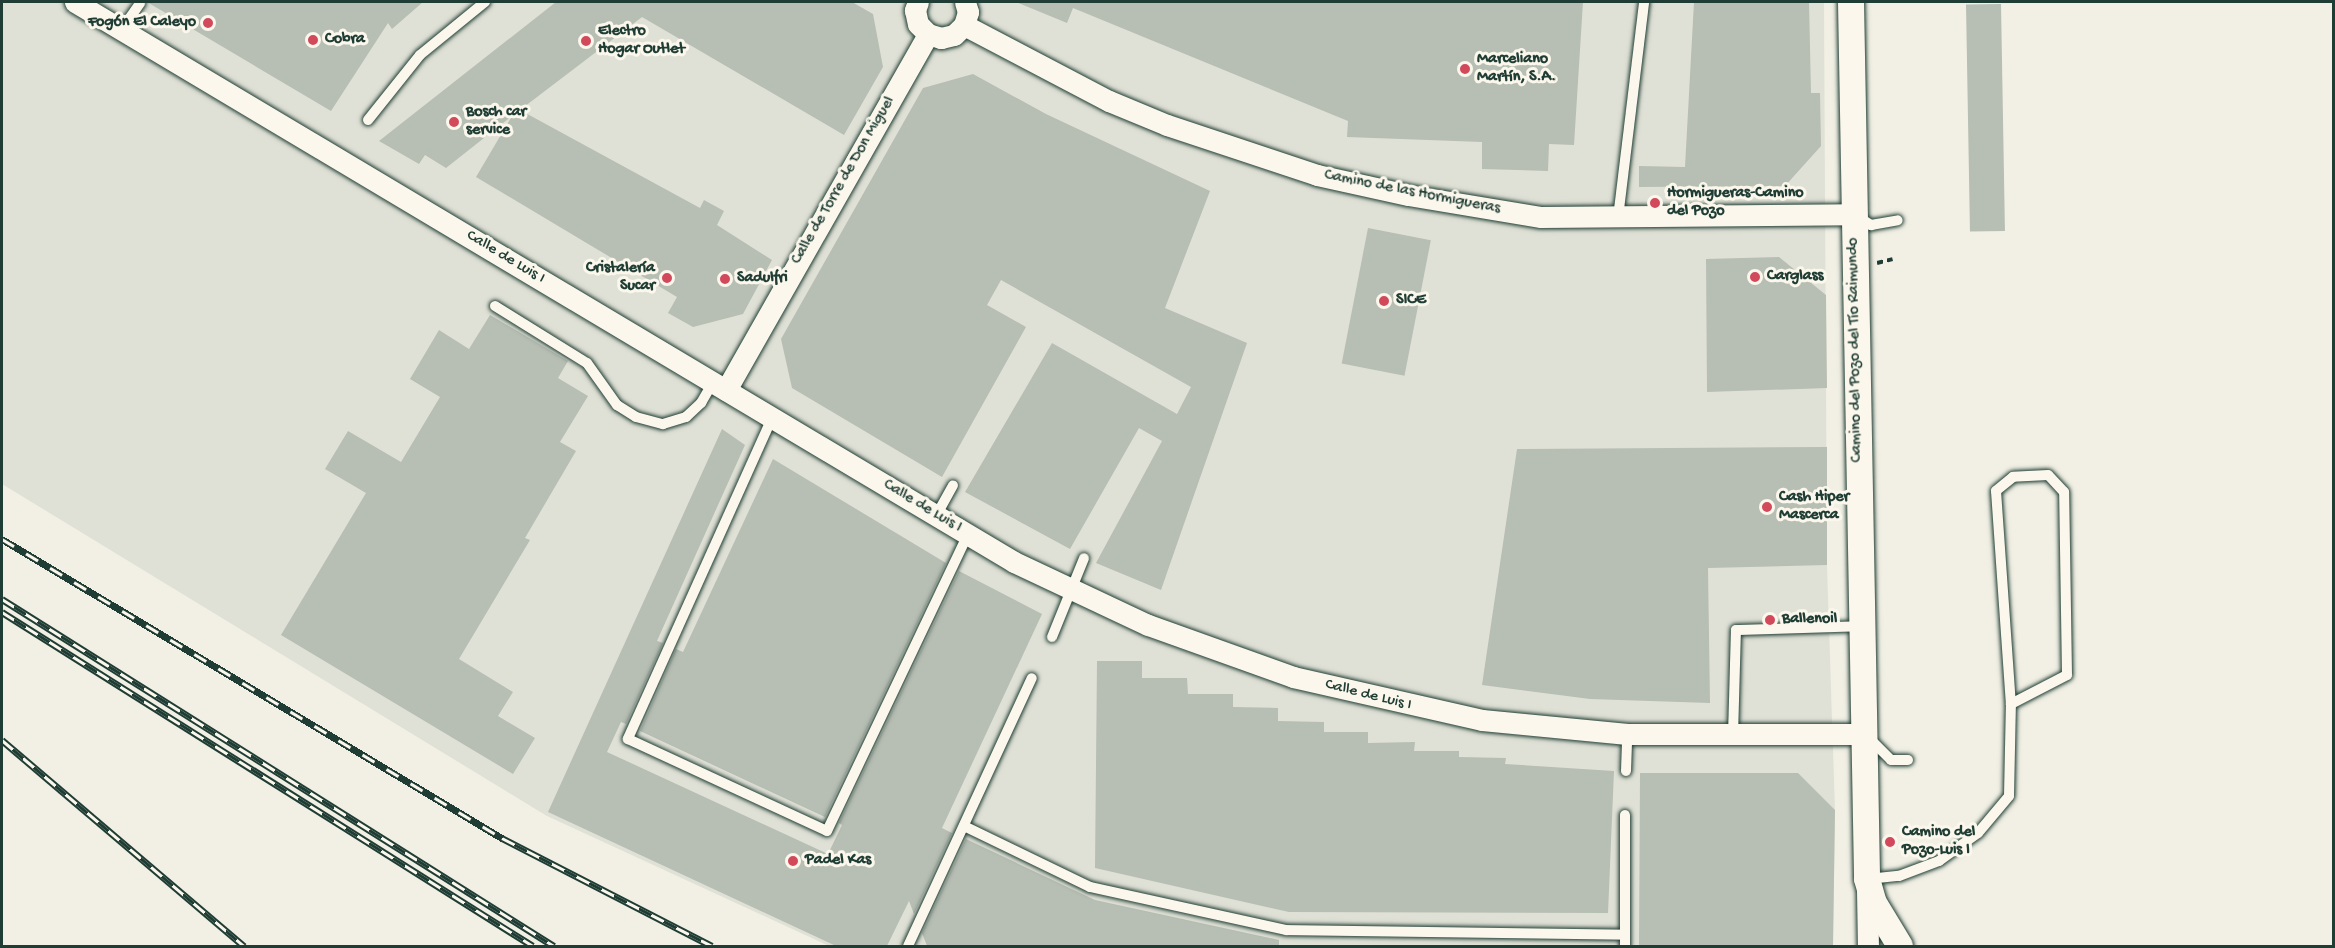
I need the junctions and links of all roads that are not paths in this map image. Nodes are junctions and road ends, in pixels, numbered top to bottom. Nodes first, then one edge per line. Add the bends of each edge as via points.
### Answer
1 (75, 2) edge
2 (485, 2) edge
3 (918, 2) edge
4 (965, 2) edge
5 (1644, 2) edge
6 (1851, 2) edge
7 (140, 3) edge
8 (964, 25) junction
9 (122, 29) junction
10 (928, 34) junction
11 (368, 120) dead end
12 (1854, 214) junction
13 (1618, 219) junction
14 (1898, 220) dead end
15 (495, 306) dead end
16 (719, 386) junction
17 (772, 418) junction
18 (953, 486) dead end
19 (936, 516) junction
20 (968, 534) junction
21 (1084, 558) dead end
22 (1068, 589) junction
23 (1862, 626) junction
24 (1052, 637) dead end
25 (1032, 678) dead end
26 (2011, 704) junction
27 (1865, 734) junction
28 (1627, 735) junction
29 (1732, 736) junction
30 (1908, 760) dead end
31 (1626, 771) dead end
32 (1625, 815) dead end
33 (964, 826) junction
34 (1867, 879) junction
35 (1625, 941) edge
36 (908, 946) edge
37 (1868, 946) edge
38 (1900, 946) edge

1 - 9 street, Calle de Luis I
2 - 11 lane via 420,55
3 - 10 street via 918,24
4 - 8 street via 968,12
5 - 13 lane
6 - 12 street, Camino del Pozo del Tío Raimundo
7 - 9 lane
8 - 10 street via 954,35 941,38
8 - 13 street, Camino de las Hormigueras via 1109,100 1225,147 1317,175 1541,217
9 - 16 street, Calle de Luis I
10 - 16 street, Calle de Torre de Don Miguel
12 - 13 street, Camino de las Hormigueras
12 - 14 lane via 1871,225
12 - 23 street, Camino del Pozo del Tío Raimundo
15 - 16 lane via 587,363 617,405 636,417 663,424 686,417
16 - 17 street, Calle de Luis I
17 - 19 street, Calle de Luis I
17 - 20 lane via 628,739 827,831
18 - 19 lane
19 - 20 street, Calle de Luis I
20 - 22 street, Calle de Luis I
21 - 22 lane
22 - 24 lane
22 - 28 street, Calle de Luis I via 1220,652 1349,692 1482,720
23 - 27 street, Camino del Pozo del Tío Raimundo
23 - 29 lane via 1736,630
25 - 33 lane
26 - 26 lane via 2067,675 2064,492 2048,475 2013,477 1996,491
26 - 34 lane via 2009,796 1978,833 1939,861 1899,876
27 - 29 street, Calle de Luis I
27 - 30 lane via 1891,760
27 - 34 street, Camino del Pozo del Tío Raimundo
28 - 29 street, Calle de Luis I
28 - 31 lane
32 - 35 lane
33 - 35 lane via 1090,886 1286,930
33 - 36 lane
34 - 37 street, Camino del Pozo del Tío Raimundo
34 - 38 street, Camino del Pozo del Tío Raimundo via 1874,903

